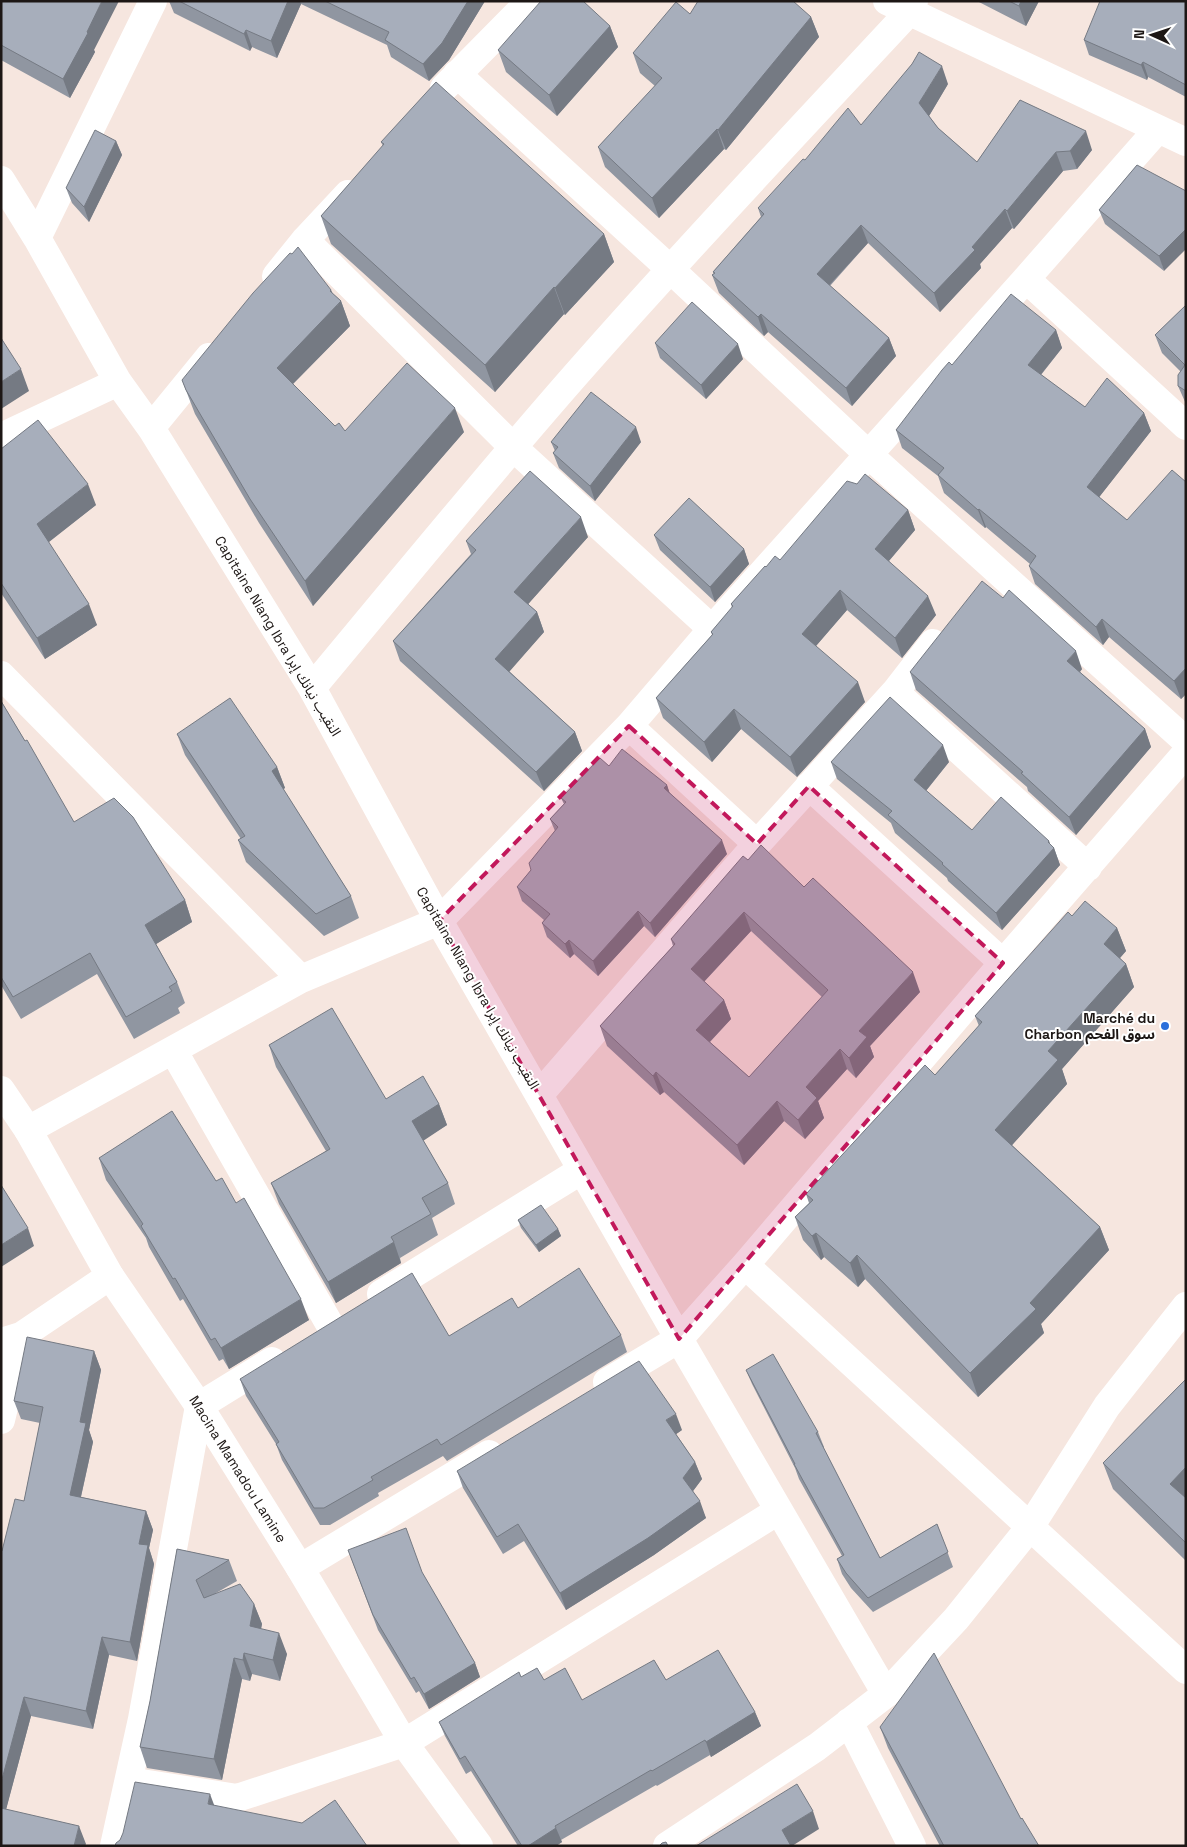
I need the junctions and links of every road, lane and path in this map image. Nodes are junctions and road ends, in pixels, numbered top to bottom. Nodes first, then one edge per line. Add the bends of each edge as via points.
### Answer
1 (154, 1) edge
2 (530, 1) edge
3 (903, 5) edge
4 (457, 74) junction
5 (431, 103) edge
6 (1158, 129) junction
7 (1186, 142) edge
8 (364, 175) edge
9 (1, 180) edge
10 (37, 238) junction
11 (305, 240) junction
12 (670, 269) junction
13 (1026, 280) junction
14 (262, 293) edge
15 (225, 338) edge
16 (118, 382) junction
17 (1186, 426) edge
18 (151, 428) junction
19 (1, 437) edge
20 (513, 447) junction
21 (869, 455) junction
22 (950, 622) edge
23 (712, 629) junction
24 (1, 675) edge
25 (312, 688) junction
26 (895, 692) junction
27 (629, 726) junction
28 (1186, 741) edge
29 (1186, 753) edge
30 (809, 786) junction
31 (757, 844) junction
32 (1088, 867) junction
33 (439, 921) junction
34 (1003, 963) junction
35 (301, 978) junction
36 (173, 1050) junction
37 (1, 1090) edge
38 (540, 1094) junction
39 (28, 1130) junction
40 (582, 1170) junction
41 (745, 1265) junction
42 (110, 1276) junction
43 (1186, 1306) edge
44 (330, 1325) junction
45 (11, 1339) edge
46 (678, 1339) junction
47 (586, 1395) edge
48 (199, 1406) junction
49 (1, 1420) edge
50 (510, 1441) edge
51 (778, 1510) junction
52 (1030, 1528) junction
53 (300, 1568) junction
54 (1186, 1670) edge
55 (886, 1694) junction
56 (849, 1722) junction
57 (404, 1743) junction
58 (129, 1781) junction
59 (114, 1846) edge
60 (479, 1846) edge
61 (667, 1846) edge
62 (912, 1846) edge

1 - 10 street
2 - 4 street
3 - 6 street
3 - 12 street
4 - 5 street
4 - 12 street
6 - 7 street
6 - 13 street
8 - 11 street
9 - 10 street, Capitaine Niang Ibra النقيب نيانك إبرا
10 - 16 street, Capitaine Niang Ibra النقيب نيانك إبرا
11 - 14 street
11 - 20 street
12 - 20 street
12 - 21 street
13 - 17 street
13 - 21 street
15 - 18 street
16 - 18 street, Capitaine Niang Ibra النقيب نيانك إبرا
16 - 19 street
18 - 25 street, Capitaine Niang Ibra النقيب نيانك إبرا
20 - 23 street
20 - 25 street
21 - 23 street
21 - 28 street via 987,575
22 - 26 street
23 - 27 street
24 - 35 street
25 - 33 street, Capitaine Niang Ibra النقيب نيانك إبرا
26 - 30 street
26 - 32 street
27 - 31 street
27 - 33 street
29 - 32 street
30 - 31 street
30 - 34 street
31 - 38 street
32 - 34 street
33 - 35 street
33 - 38 street, Capitaine Niang Ibra النقيب نيانك إبرا
34 - 41 street
35 - 36 street
36 - 39 street
36 - 44 street
37 - 39 street, Macina Mamadou Lamine
38 - 40 street, Capitaine Niang Ibra النقيب نيانك إبرا
39 - 42 street, Macina Mamadou Lamine
40 - 44 street
40 - 46 street, Capitaine Niang Ibra النقيب نيانك إبرا
41 - 46 street
41 - 52 street
42 - 45 street
42 - 48 street, Macina Mamadou Lamine
43 - 52 street via 1107,1406
44 - 48 street
45 - 49 street
46 - 47 street
46 - 51 street, Capitaine Niang Ibra النقيب نيانك إبرا
48 - 53 street, Macina Mamadou Lamine
48 - 58 street
50 - 53 street
51 - 55 street, Capitaine Niang Ibra النقيب نيانك إبرا
51 - 57 street
52 - 54 street
52 - 55 street via 956,1619
53 - 57 street, Macina Mamadou Lamine
55 - 56 street
56 - 61 street via 817,1747
56 - 62 street
57 - 58 street via 237,1798
57 - 60 street, Macina Mamadou Lamine
58 - 59 street

